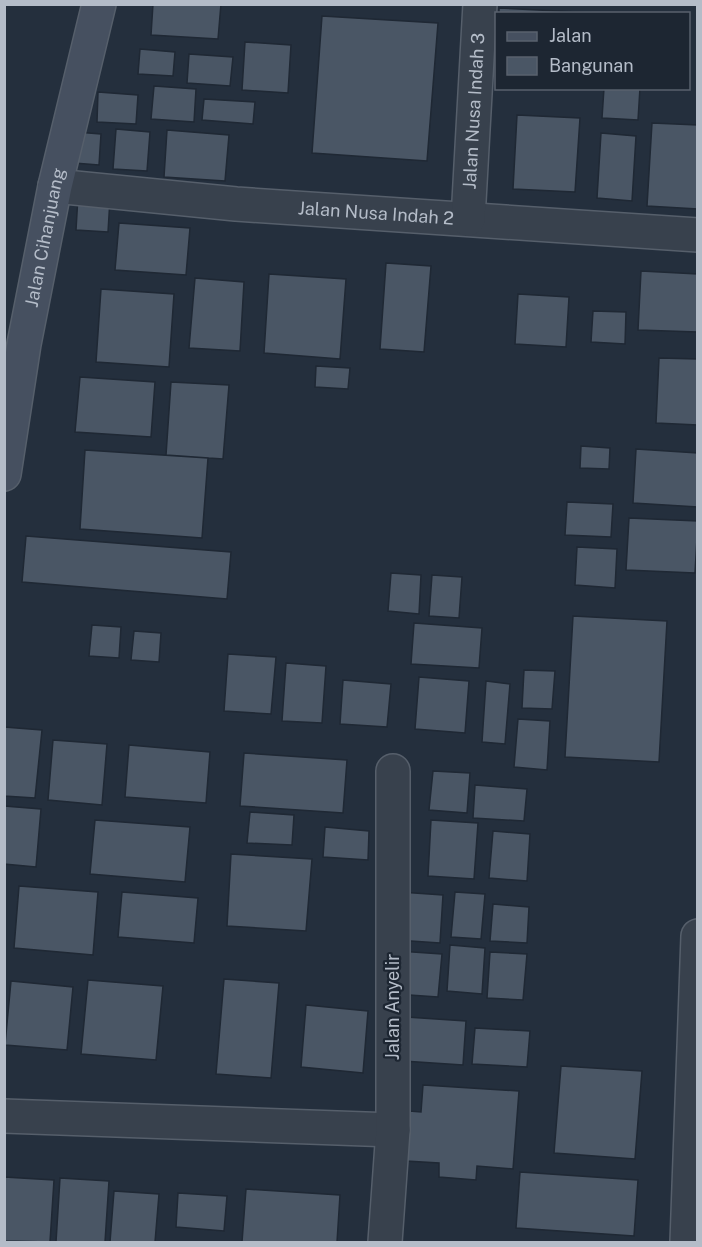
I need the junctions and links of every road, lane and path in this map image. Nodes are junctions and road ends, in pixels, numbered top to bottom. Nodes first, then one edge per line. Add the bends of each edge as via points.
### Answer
1 (99, 4) edge
2 (480, 4) edge
3 (56, 186) junction
4 (468, 219) junction
5 (698, 235) edge
6 (14, 342) edge
7 (4, 474) edge
8 (393, 771) dead end
9 (698, 936) edge
10 (4, 1116) edge
11 (393, 1130) junction
12 (385, 1242) edge
13 (687, 1242) edge

1 - 3 main road, Jalan Cihanjuang
2 - 4 street, Jalan Nusa Indah 3
3 - 4 street, Jalan Nusa Indah 2 via 236,204
3 - 6 main road, Jalan Cihanjuang
4 - 5 street, Jalan Nusa Indah 2
6 - 7 main road, Jalan Cihanjuang
8 - 11 street, Jalan Anyelir
9 - 13 street
10 - 11 street
11 - 12 street, Jalan Anyelir

